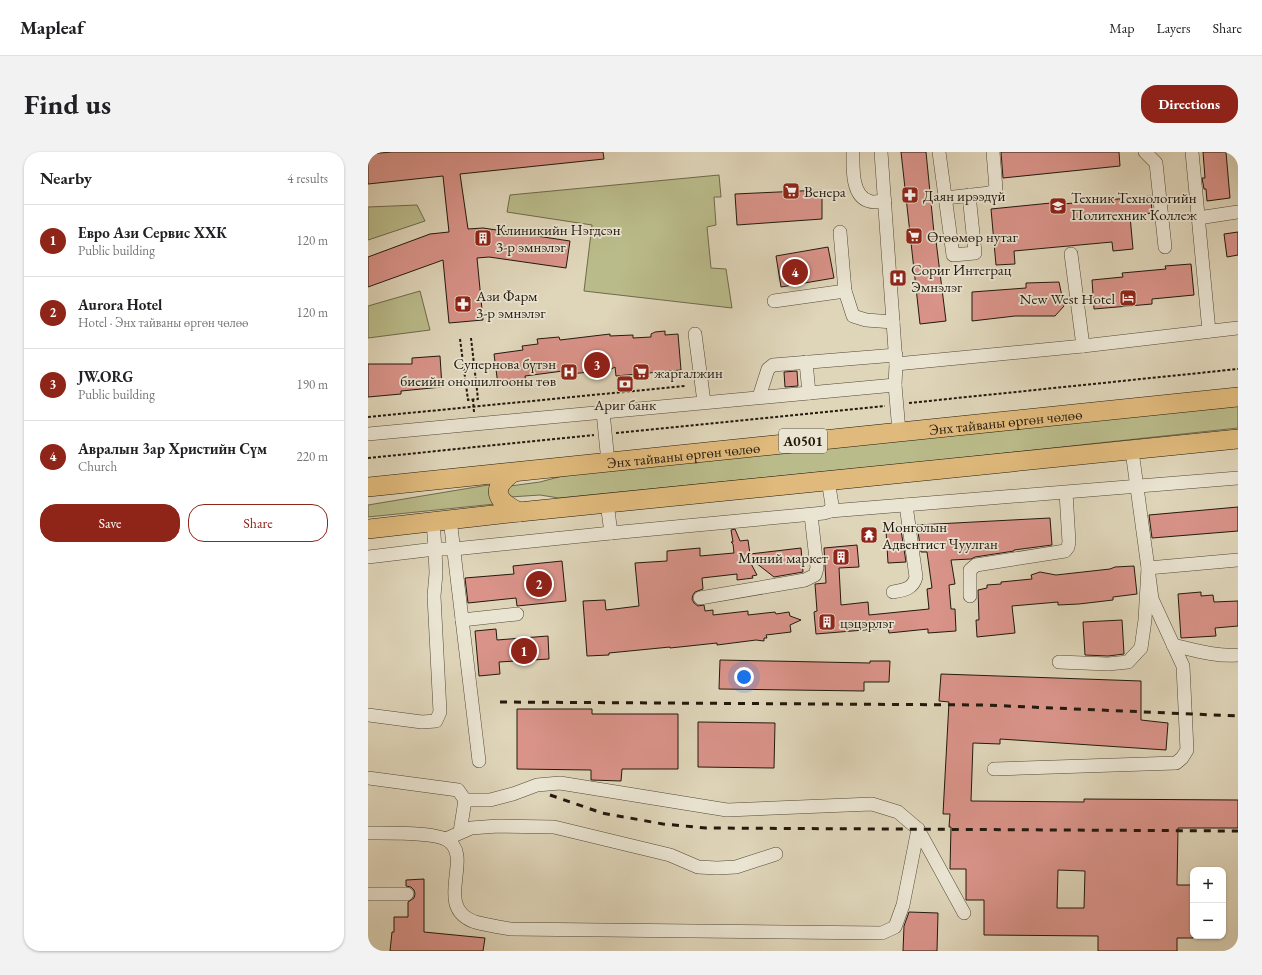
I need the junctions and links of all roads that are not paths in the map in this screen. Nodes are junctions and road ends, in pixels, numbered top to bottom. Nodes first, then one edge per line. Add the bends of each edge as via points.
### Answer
1 (852, 152) edge
2 (881, 152) edge
3 (939, 152) edge
4 (993, 152) edge
5 (1145, 152) edge
6 (1192, 152) edge
7 (968, 195) junction
8 (945, 198) junction
9 (885, 201) junction
10 (1238, 212) edge
11 (1198, 218) junction
12 (840, 232) dead end
13 (1165, 247) dead end
14 (1071, 254) dead end
15 (845, 291) junction
16 (774, 301) dead end
17 (893, 322) junction
18 (1238, 328) edge
19 (1209, 331) junction
20 (695, 334) dead end
21 (1083, 346) junction
22 (896, 360) junction
23 (806, 362) junction
24 (894, 385) junction
25 (809, 393) junction
26 (1238, 396) edge
27 (758, 397) junction
28 (704, 402) junction
29 (603, 412) junction
30 (899, 431) junction
31 (368, 434) edge
32 (1238, 439) edge
33 (1132, 450) junction
34 (608, 462) junction
35 (512, 473) junction
36 (1238, 478) edge
37 (828, 480) junction
38 (368, 487) edge
39 (1137, 487) junction
40 (1066, 493) junction
41 (607, 503) junction
42 (906, 505) junction
43 (830, 511) junction
44 (519, 512) junction
45 (811, 515) junction
46 (441, 520) junction
47 (368, 529) edge
48 (611, 533) junction
49 (435, 549) junction
50 (454, 549) junction
51 (368, 558) edge
52 (1238, 560) edge
53 (1148, 568) junction
54 (893, 592) dead end
55 (970, 596) dead end
56 (700, 598) dead end
57 (517, 614) dead end
58 (462, 620) junction
59 (1173, 645) junction
60 (1238, 655) edge
61 (1059, 662) dead end
62 (368, 714) edge
63 (479, 760) dead end
64 (994, 769) dead end
65 (368, 778) edge
66 (465, 800) junction
67 (918, 829) junction
68 (460, 832) junction
69 (368, 833) edge
70 (446, 839) junction
71 (776, 854) dead end
72 (368, 894) edge
73 (407, 894) dead end
74 (964, 913) dead end

1 - 9 street via 855,186 861,197 869,201
2 - 9 street
3 - 8 street
4 - 7 street via 996,189 990,193
5 - 13 street via 1156,163
6 - 11 street
7 - 8 street
7 - 8 street via 975,253 953,255
9 - 17 street
10 - 11 street
11 - 19 street
12 - 15 street
14 - 21 street
15 - 16 street
15 - 17 street via 852,316
17 - 22 street
18 - 19 street
19 - 21 street
20 - 28 street
21 - 22 street
22 - 23 street
22 - 24 street
23 - 25 street
23 - 27 street via 773,365 768,369
24 - 25 street
24 - 30 street
25 - 27 street
26 - 30 highway, Энх тайваны өргөн чөлөө / A0501
27 - 28 street
28 - 29 street
29 - 31 street
29 - 34 street
30 - 34 highway, Энх тайваны өргөн чөлөө / A0501
32 - 33 highway
33 - 37 highway
33 - 39 street
34 - 35 highway, Энх тайваны өргөн чөлөө / A0501
35 - 38 highway, Энх тайваны өргөн чөлөө / A0501
35 - 44 highway via 501,482 499,495 504,504
36 - 39 street
37 - 41 highway
37 - 43 street via 832,505
39 - 40 street
39 - 53 street
40 - 42 street
40 - 55 street via 1069,542 1065,551 976,564 970,570
41 - 44 highway
41 - 48 street
42 - 43 street
42 - 54 street via 916,577 910,587
43 - 45 street
44 - 46 highway
45 - 48 street
45 - 56 street via 817,568 815,575 805,580
46 - 47 highway
46 - 49 street
46 - 50 street
48 - 50 street
49 - 50 street
49 - 51 street
49 - 62 street via 434,596 440,712 436,720 422,722
50 - 58 street
52 - 53 street
53 - 59 street via 1152,599
53 - 61 street via 1141,648 1128,662
57 - 58 street
58 - 63 street
59 - 60 street via 1206,653
59 - 64 street via 1183,666 1187,750 1182,758 1176,762
65 - 66 street via 458,790
66 - 67 street via 490,800 537,785 560,783 727,810 872,804 898,812
66 - 68 street
67 - 70 street via 902,905 894,927 882,934 511,929 474,921 463,914 455,903 456,854 452,844
67 - 74 street
68 - 70 street
68 - 71 street via 471,828 498,826 554,827 670,855 698,867 736,867
69 - 70 street via 430,835
72 - 73 street

